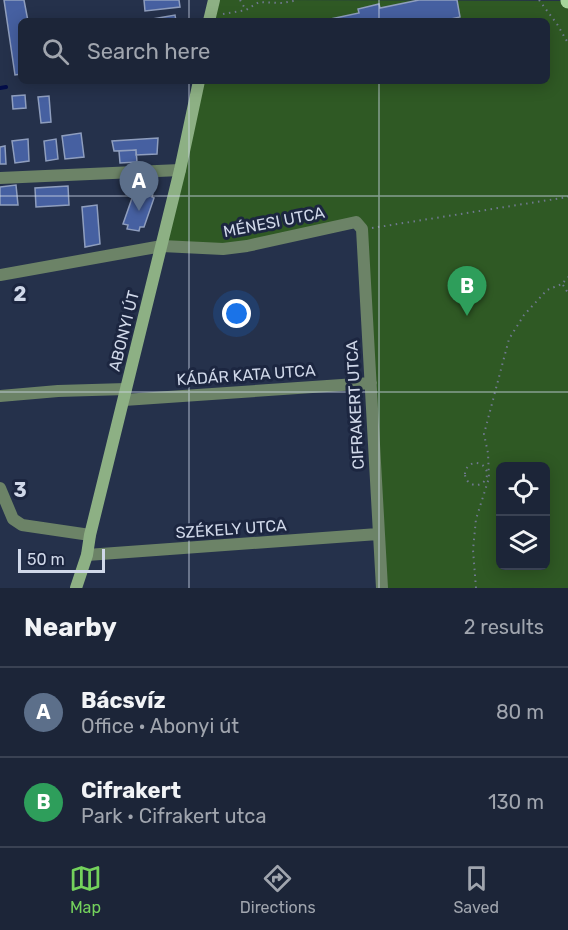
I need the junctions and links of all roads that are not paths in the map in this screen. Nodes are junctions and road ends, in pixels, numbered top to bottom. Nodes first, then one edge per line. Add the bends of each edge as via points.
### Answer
1 (214, 0) edge
2 (210, 17) edge
3 (198, 84) edge
4 (180, 170) junction
5 (0, 178) edge
6 (359, 226) joint
7 (162, 246) junction
8 (0, 275) edge
9 (371, 383) junction
10 (125, 395) junction
11 (0, 396) edge
12 (0, 488) edge
13 (378, 534) junction
14 (90, 535) junction
15 (87, 555) junction
16 (76, 588) edge
17 (382, 588) edge

1 - 2 street
3 - 4 street, ABONYI ÚT
4 - 5 street
4 - 7 street, ABONYI ÚT
6 - 7 street, MÉNESI UTCA via 223,249
6 - 9 street, CIFRAKERT UTCA
7 - 8 street, MÉNESI UTCA
7 - 10 street, ABONYI ÚT
9 - 10 street, KÁDÁR KATA UTCA
9 - 13 street, CIFRAKERT UTCA
10 - 11 street, KÁDÁR KATA UTCA via 58,391
10 - 14 street, ABONYI ÚT
12 - 14 street via 14,519 22,525
13 - 15 street, SZÉKELY UTCA
13 - 17 street, CIFRAKERT UTCA
14 - 15 street, ABONYI ÚT
15 - 16 street, ABONYI ÚT

